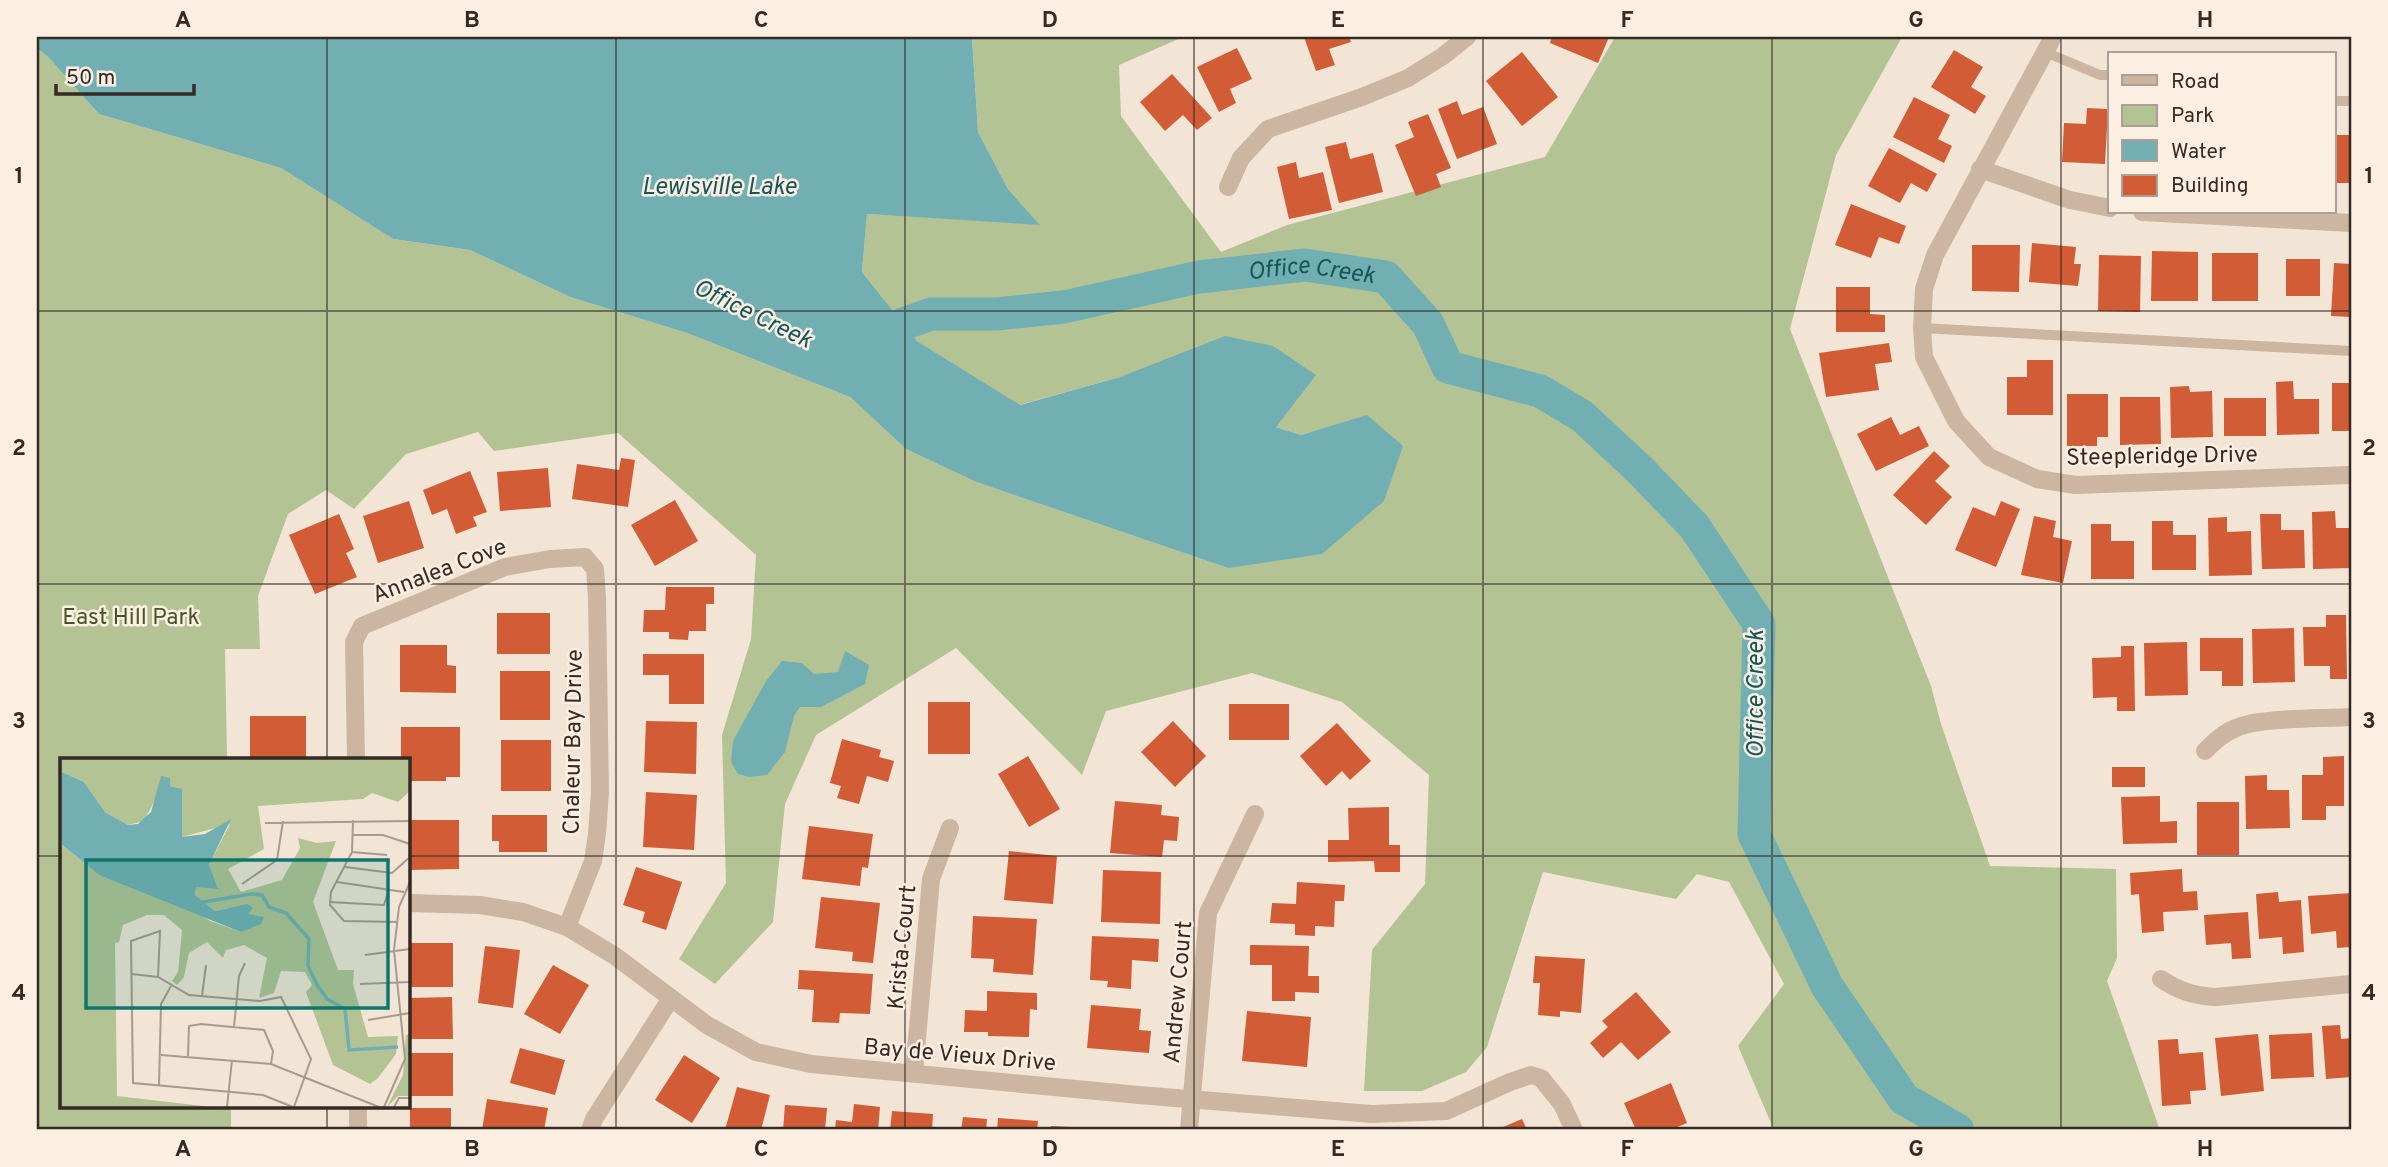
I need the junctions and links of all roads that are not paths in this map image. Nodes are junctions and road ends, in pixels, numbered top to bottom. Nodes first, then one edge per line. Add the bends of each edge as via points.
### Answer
1 (1467, 37) edge
2 (2049, 44) edge
3 (2108, 75) edge
4 (1980, 169) junction
5 (1228, 187) dead end
6 (2108, 208) edge
7 (2180, 214) edge
8 (2351, 223) edge
9 (1922, 328) junction
10 (2351, 351) edge
11 (2351, 475) edge
12 (585, 557) joint
13 (2351, 717) edge
14 (2205, 751) dead end
15 (356, 758) edge
16 (1255, 814) dead end
17 (950, 828) dead end
18 (410, 903) edge
19 (567, 926) junction
20 (2161, 979) dead end
21 (2351, 984) edge
22 (671, 998) junction
23 (914, 1073) junction
24 (1192, 1100) junction
25 (358, 1108) edge
26 (358, 1130) edge
27 (590, 1130) edge
28 (1189, 1130) edge
29 (1574, 1130) edge

1 - 5 street via 1408,78 1268,130 1241,158
2 - 3 lane via 2100,75
2 - 4 street, Steepleridge Drive
4 - 6 street via 2070,200
4 - 9 street, Steepleridge Drive via 1935,255 1924,289
7 - 8 street
9 - 10 lane
9 - 11 street, Steepleridge Drive via 1924,357 1956,421 1989,457 2036,479 2076,485
12 - 15 street, Annalea Cove via 505,567 362,626 354,642
12 - 19 street, Chaleur Bay Drive via 595,569 597,598 600,792 593,861
13 - 14 street via 2237,727
16 - 24 street, Andrew Court via 1209,913
17 - 23 street, Krista Court via 931,879
18 - 19 street, Bay de Vieux Drive via 480,905
19 - 22 street, Bay de Vieux Drive
20 - 21 street via 2195,996 2216,997
22 - 23 street, Bay de Vieux Drive via 756,1052 811,1065
22 - 27 street
23 - 24 street, Bay de Vieux Drive
24 - 28 street, Andrew Court
24 - 29 street, Bay de Vieux Drive via 1413,1114 1446,1111 1531,1075 1541,1078 1562,1104
25 - 26 street

